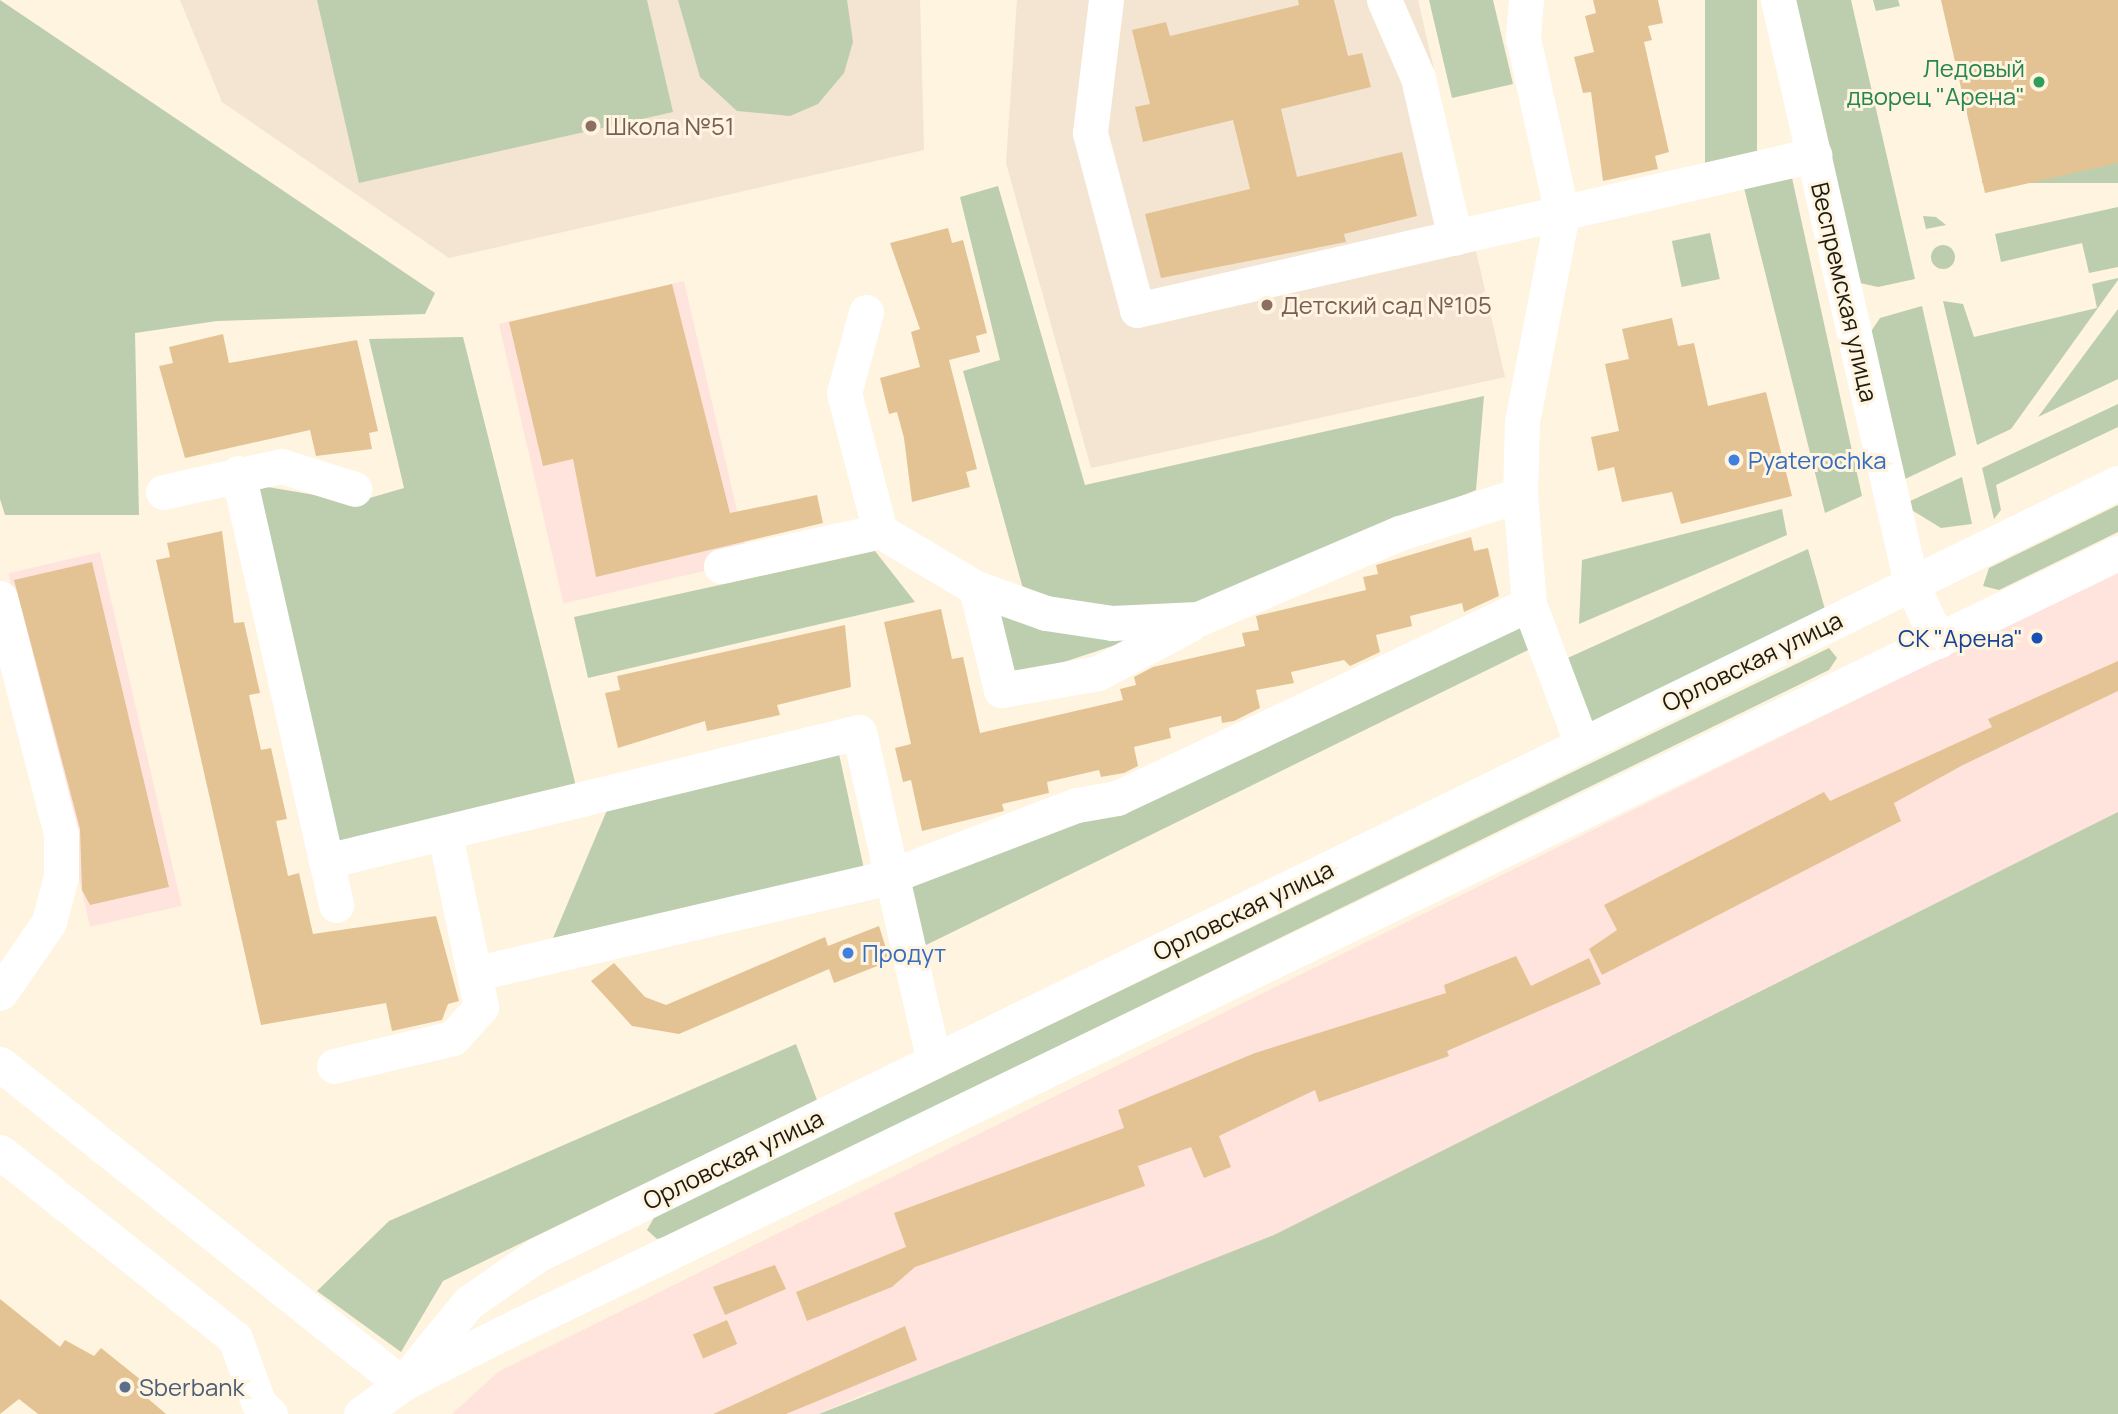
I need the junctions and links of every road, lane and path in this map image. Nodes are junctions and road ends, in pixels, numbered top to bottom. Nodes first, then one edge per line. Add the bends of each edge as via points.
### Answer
1 (1106, 0) edge
2 (1384, 0) edge
3 (1526, 0) edge
4 (1778, 0) edge
5 (1814, 155) junction
6 (1562, 214) junction
7 (1455, 238) junction
8 (866, 312) dead end
9 (238, 473) junction
10 (2118, 483) edge
11 (355, 489) dead end
12 (163, 492) dead end
13 (1520, 495) junction
14 (880, 531) junction
15 (2118, 553) edge
16 (721, 566) dead end
17 (1911, 583) junction
18 (976, 588) junction
19 (0, 598) edge
20 (1529, 604) junction
21 (1198, 619) junction
22 (1938, 641) junction
23 (1582, 744) junction
24 (445, 834) junction
25 (326, 861) junction
26 (888, 877) junction
27 (336, 905) dead end
28 (477, 973) junction
29 (0, 993) edge
30 (934, 1061) junction
31 (0, 1064) edge
32 (334, 1066) dead end
33 (0, 1152) edge
34 (402, 1384) junction
35 (270, 1414) edge
36 (361, 1414) edge

1 - 7 street via 1090,133 1137,310
2 - 7 street via 1418,78
3 - 6 street via 1524,38
4 - 5 street, Веспремская улица
5 - 6 street
5 - 17 street, Веспремская улица
6 - 7 street
6 - 13 street via 1522,422
8 - 14 street via 844,393
9 - 11 street via 281,466
9 - 12 street
9 - 25 street
10 - 17 street, Орловская улица
13 - 20 street
13 - 21 street via 1400,534
14 - 16 street
14 - 18 street
15 - 22 street, Орловская улица
17 - 22 street, Веспремская улица
17 - 23 street, Орловская улица
18 - 21 street via 1046,613 1112,623
18 - 21 street via 1001,690 1098,674
19 - 29 street via 61,834 61,876 49,922
20 - 23 street
20 - 26 street via 1117,798 1077,805
22 - 34 street, Орловская улица
23 - 30 street, Орловская улица
24 - 25 street
24 - 26 street via 859,732
24 - 28 street
25 - 27 street
26 - 28 street
26 - 30 street
28 - 32 street via 481,1007 453,1038
30 - 34 street, Орловская улица via 537,1255 468,1303
31 - 34 street
33 - 35 street via 235,1338 258,1402
34 - 36 street, Орловская улица

